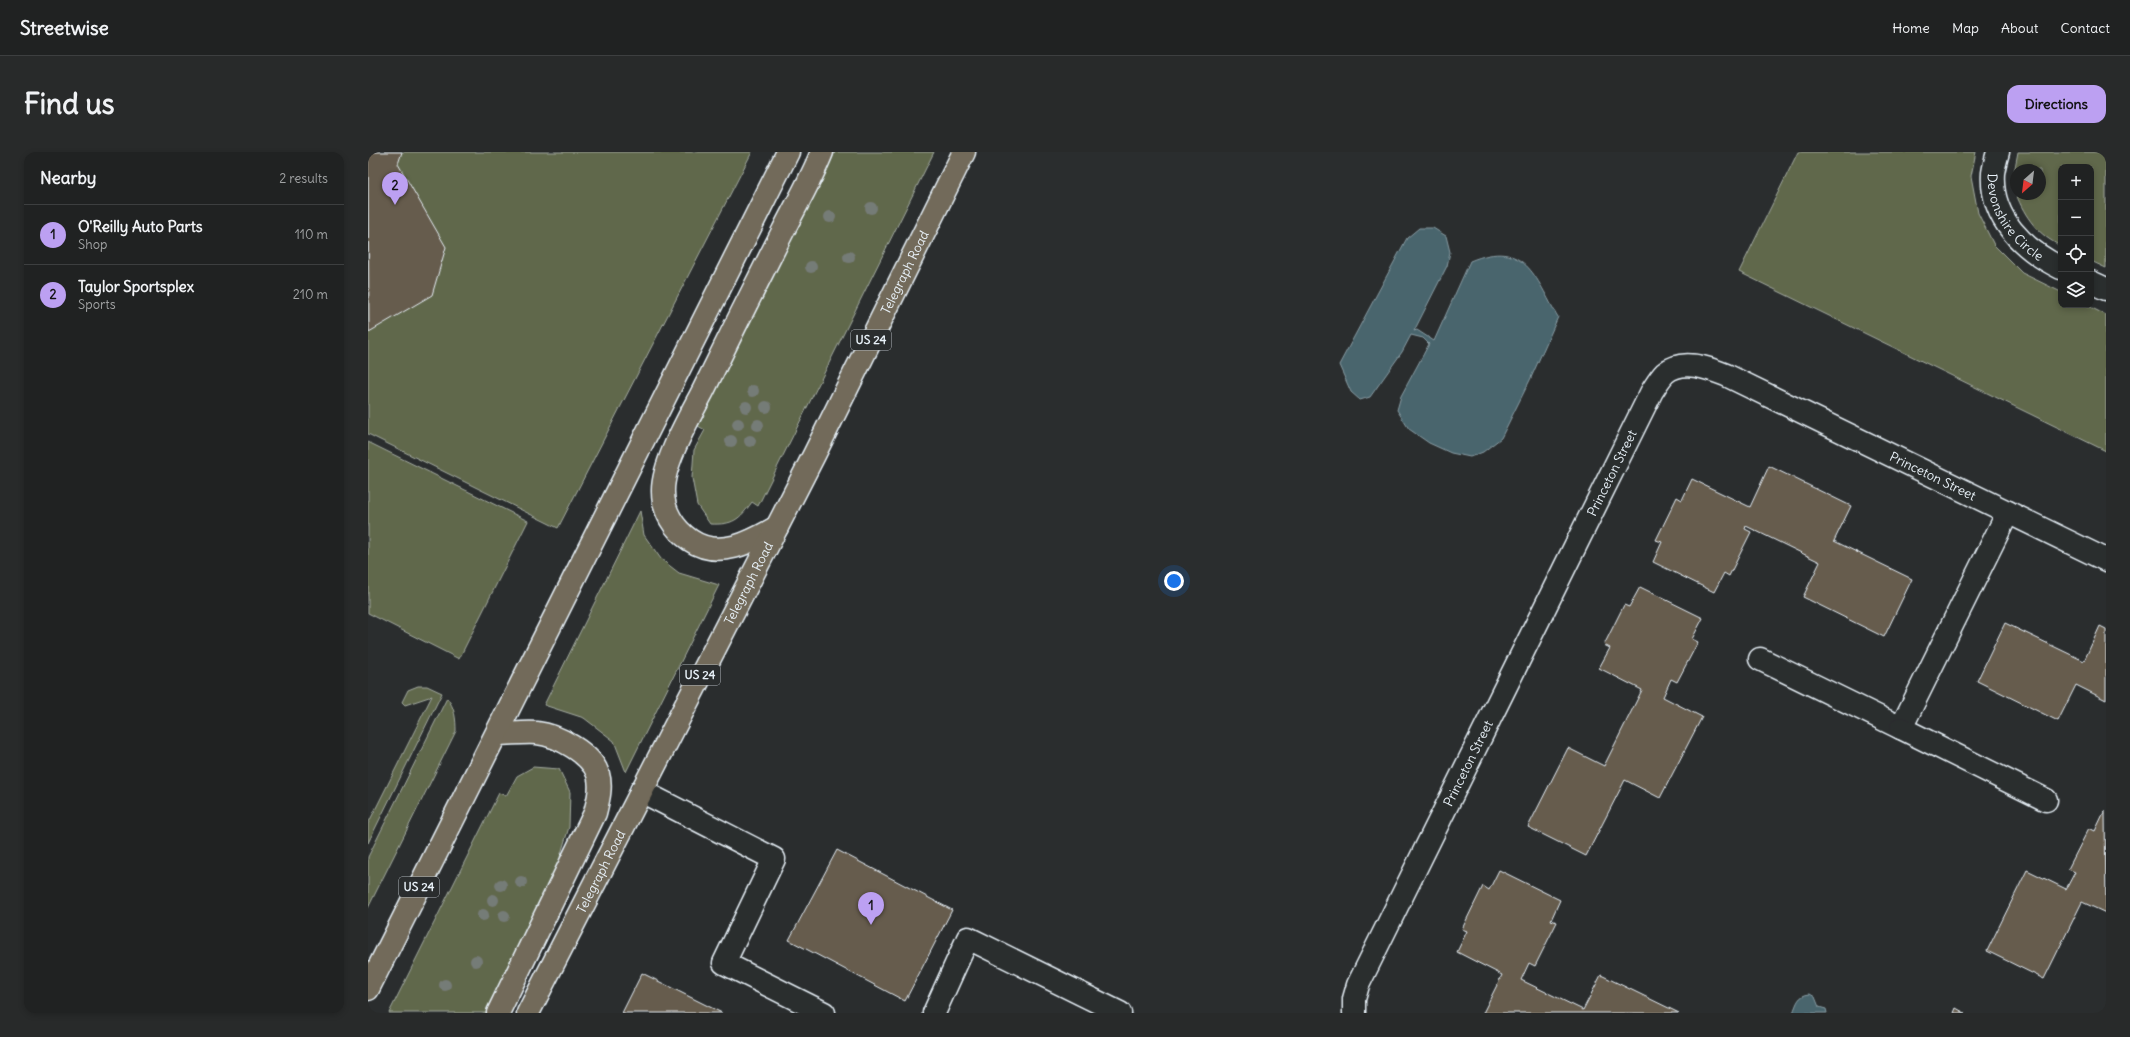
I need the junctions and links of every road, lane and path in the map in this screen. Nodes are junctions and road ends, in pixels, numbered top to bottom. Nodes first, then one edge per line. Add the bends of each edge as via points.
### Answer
1 (788, 152) edge
2 (822, 152) edge
3 (964, 152) edge
4 (1998, 152) edge
5 (2058, 266) edge
6 (2094, 283) edge
7 (2106, 289) edge
8 (2008, 512) junction
9 (777, 527) junction
10 (2106, 560) edge
11 (1760, 659) dead end
12 (1901, 728) junction
13 (497, 734) junction
14 (641, 791) junction
15 (2046, 800) dead end
16 (368, 989) edge
17 (529, 1012) edge
18 (498, 1013) edge
19 (824, 1013) edge
20 (934, 1013) edge
21 (1120, 1013) edge
22 (1354, 1013) edge

1 - 13 main road, US 24
2 - 9 main road via 687,421 665,474 663,492 666,512 680,532 695,543 712,549 734,548
3 - 9 main road, Telegraph Road / US 24
4 - 5 street, Devonshire Circle via 1993,174 2001,213 2010,230 2025,247
6 - 7 street
8 - 10 street, Princeton Street
8 - 12 street
8 - 22 street, Princeton Street via 1726,375 1704,366 1681,365 1666,372 1652,391 1358,985
9 - 14 main road, Telegraph Road / US 24
11 - 12 street
12 - 15 street
13 - 16 main road, US 24
13 - 18 main road via 537,733 560,738 582,753 598,773 600,792 595,813
14 - 17 main road, Telegraph Road / US 24
14 - 19 street via 774,859 724,963
20 - 21 street via 968,938

